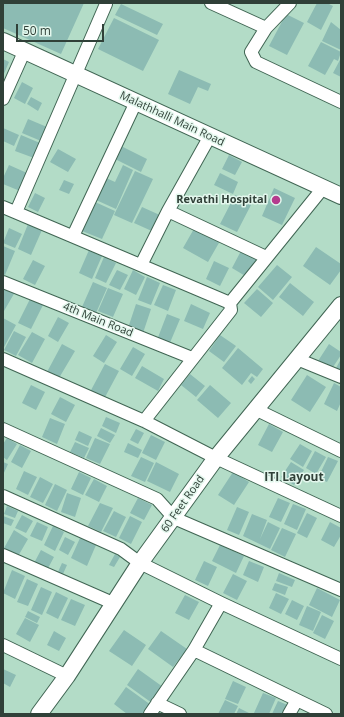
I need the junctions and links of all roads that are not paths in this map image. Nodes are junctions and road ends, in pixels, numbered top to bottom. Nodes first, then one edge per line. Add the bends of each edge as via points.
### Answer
1 (211, 3) edge
2 (290, 3) edge
3 (106, 4) dead end
4 (266, 28) junction
5 (3, 41) edge
6 (24, 52) junction
7 (76, 74) junction
8 (3, 98) edge
9 (136, 102) junction
10 (341, 102) edge
11 (210, 136) junction
12 (323, 188) junction
13 (341, 196) edge
14 (3, 207) edge
15 (168, 211) junction
16 (16, 212) junction
17 (73, 236) junction
18 (266, 257) junction
19 (141, 265) junction
20 (3, 282) edge
21 (230, 302) junction
22 (341, 305) edge
23 (192, 358) junction
24 (3, 359) edge
25 (297, 359) junction
26 (341, 377) edge
27 (255, 409) junction
28 (144, 421) junction
29 (3, 429) edge
30 (341, 451) edge
31 (216, 458) junction
32 (3, 496) edge
33 (341, 516) edge
34 (174, 518) junction
35 (3, 555) edge
36 (140, 563) junction
37 (341, 590) edge
38 (221, 603) junction
39 (115, 604) junction
40 (3, 645) edge
41 (194, 650) junction
42 (341, 659) edge
43 (68, 676) junction
44 (297, 700) junction
45 (157, 703) junction
46 (320, 713) edge
47 (38, 714) edge
48 (150, 714) edge
49 (180, 714) edge
50 (289, 714) edge

1 - 4 street
2 - 4 street
3 - 7 street
4 - 10 street via 251,52 256,62
5 - 6 street, Malathhalli Main Road
6 - 7 street, Malathhalli Main Road
6 - 8 street
7 - 9 street, Malathhalli Main Road
7 - 16 street
9 - 11 street, Malathhalli Main Road
9 - 17 street
11 - 12 street, Malathhalli Main Road
11 - 15 street
12 - 13 street, Malathhalli Main Road
12 - 18 street
14 - 16 street
15 - 18 street
15 - 19 street
16 - 17 street
17 - 19 street
18 - 21 street
19 - 21 street
20 - 23 street, 4th Main Road
21 - 23 street via 231,310
22 - 25 street, 60 Feet Road
23 - 28 street
24 - 28 street
25 - 26 street
25 - 27 street, 60 Feet Road
27 - 30 street
27 - 31 street, 60 Feet Road
28 - 31 street
29 - 34 street via 158,499
31 - 33 street
31 - 34 street, 60 Feet Road
32 - 36 street via 121,549
34 - 36 street, 60 Feet Road
34 - 37 street
35 - 39 street
36 - 38 street
36 - 39 street, 60 Feet Road
38 - 41 street
38 - 42 street
39 - 43 street, 60 Feet Road
40 - 43 street
41 - 44 street
41 - 45 street
43 - 47 street, 60 Feet Road
44 - 46 street
44 - 50 street
45 - 48 street
45 - 49 street

